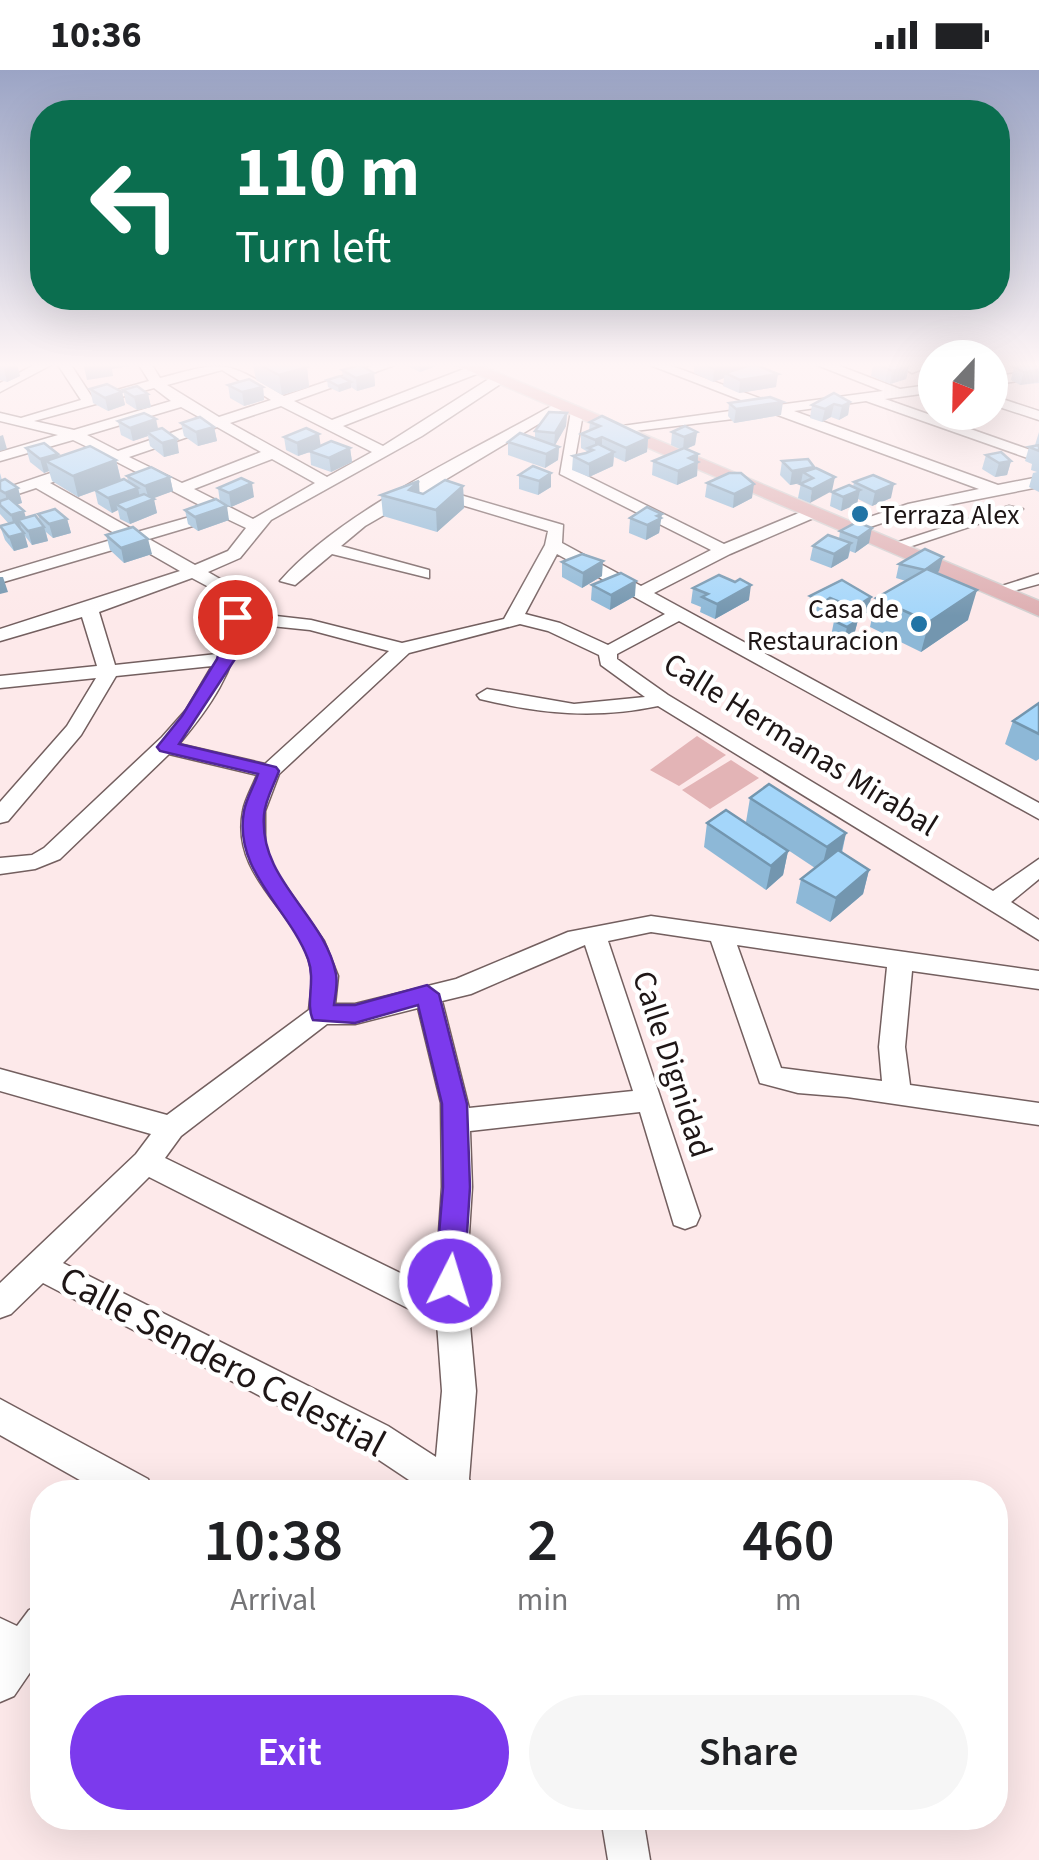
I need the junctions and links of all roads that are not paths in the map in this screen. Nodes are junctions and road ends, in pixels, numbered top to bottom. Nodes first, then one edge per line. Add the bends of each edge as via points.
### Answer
1 (27, 449) edge
2 (103, 449) edge
3 (136, 449) edge
4 (267, 449) edge
5 (377, 449) edge
6 (386, 449) edge
7 (495, 449) edge
8 (566, 449) edge
9 (659, 449) edge
10 (880, 449) edge
11 (1012, 449) edge
12 (382, 451) junction
13 (273, 452) junction
14 (116, 455) junction
15 (0, 457) edge
16 (1039, 458) edge
17 (37, 482) junction
18 (326, 482) junction
19 (1039, 482) edge
20 (1016, 487) junction
21 (181, 488) junction
22 (421, 488) junction
23 (996, 490) junction
24 (0, 494) edge
25 (1039, 501) edge
26 (1015, 509) dead end
27 (89, 512) junction
28 (222, 512) junction
29 (812, 513) junction
30 (71, 517) edge
31 (254, 526) junction
32 (850, 529) junction
33 (138, 540) junction
34 (553, 544) junction
35 (326, 547) junction
36 (891, 547) junction
37 (724, 550) junction
38 (195, 571) junction
39 (423, 574) dead end
40 (0, 578) edge
41 (1039, 578) edge
42 (288, 580) dead end
43 (994, 591) junction
44 (644, 592) junction
45 (90, 609) junction
46 (1039, 609) edge
47 (681, 613) junction
48 (516, 616) junction
49 (235, 617) junction
50 (0, 635) edge
51 (402, 648) junction
52 (608, 652) junction
53 (226, 659) junction
54 (108, 673) junction
55 (0, 682) edge
56 (487, 694) dead end
57 (661, 699) junction
58 (166, 747) junction
59 (269, 771) junction
60 (1039, 812) edge
61 (0, 816) edge
62 (0, 866) edge
63 (1039, 867) edge
64 (995, 902) junction
65 (1039, 931) edge
66 (593, 934) junction
67 (721, 934) junction
68 (900, 960) junction
69 (1039, 980) edge
70 (427, 994) junction
71 (321, 1014) junction
72 (0, 1080) edge
73 (897, 1095) junction
74 (650, 1100) junction
75 (1039, 1114) edge
76 (455, 1120) junction
77 (171, 1128) junction
78 (146, 1162) junction
79 (684, 1216) dead end
80 (38, 1265) junction
81 (0, 1304) edge
82 (452, 1314) junction
83 (0, 1416) edge
84 (111, 1480) edge
85 (439, 1480) edge
86 (455, 1480) edge
87 (624, 1830) edge
88 (629, 1860) edge

1 - 15 street
2 - 14 street
3 - 14 street
4 - 13 street
5 - 12 street
6 - 12 street
7 - 22 street
8 - 37 street via 565,472
9 - 29 main road
10 - 23 street
11 - 16 street
12 - 18 street
13 - 18 street
13 - 21 street
14 - 17 street
14 - 21 street
17 - 24 street
17 - 27 street
18 - 31 street
19 - 20 street
20 - 23 street
20 - 25 street
21 - 28 street
22 - 34 street via 557,528
22 - 35 street
23 - 32 street
26 - 36 street
27 - 30 street
27 - 33 street
28 - 31 street
28 - 33 street
29 - 32 main road
29 - 37 street
31 - 38 street via 242,552
32 - 36 main road
33 - 38 street
33 - 40 street
34 - 44 street
34 - 48 street
35 - 39 street
35 - 42 street
36 - 43 main road
37 - 44 street
38 - 45 street
38 - 49 street via 228,592
41 - 43 street
43 - 46 main road
44 - 47 street
45 - 50 street
45 - 54 street
47 - 52 street, Calle Hermanas Mirabal
47 - 60 street
48 - 51 street via 499,627
48 - 52 street
49 - 51 street via 311,625
49 - 53 street
51 - 59 street
52 - 57 street, Calle Hermanas Mirabal via 608,661
53 - 54 street
53 - 58 street
54 - 55 street
54 - 61 street via 88,711
56 - 57 street via 567,712
57 - 64 street, Calle Hermanas Mirabal
58 - 59 street
58 - 62 street via 46,858
59 - 71 street via 254,811 254,843 262,869 312,941 326,976
63 - 64 street
64 - 65 street, Calle Hermanas Mirabal
66 - 67 street via 652,924
66 - 70 street via 462,987
66 - 74 street, Calle Dignidad
67 - 68 street
67 - 73 street via 770,1075
68 - 69 street
68 - 73 street via 892,1047
70 - 71 street via 355,1014
70 - 76 street
71 - 77 street
72 - 77 street
73 - 75 street
74 - 76 street
74 - 79 street, Calle Dignidad
76 - 82 street
77 - 78 street
78 - 80 street
78 - 82 street
80 - 81 street
80 - 85 street, Calle Sendero Celestial via 376,1438
82 - 86 street via 459,1391
83 - 84 street
87 - 88 street

